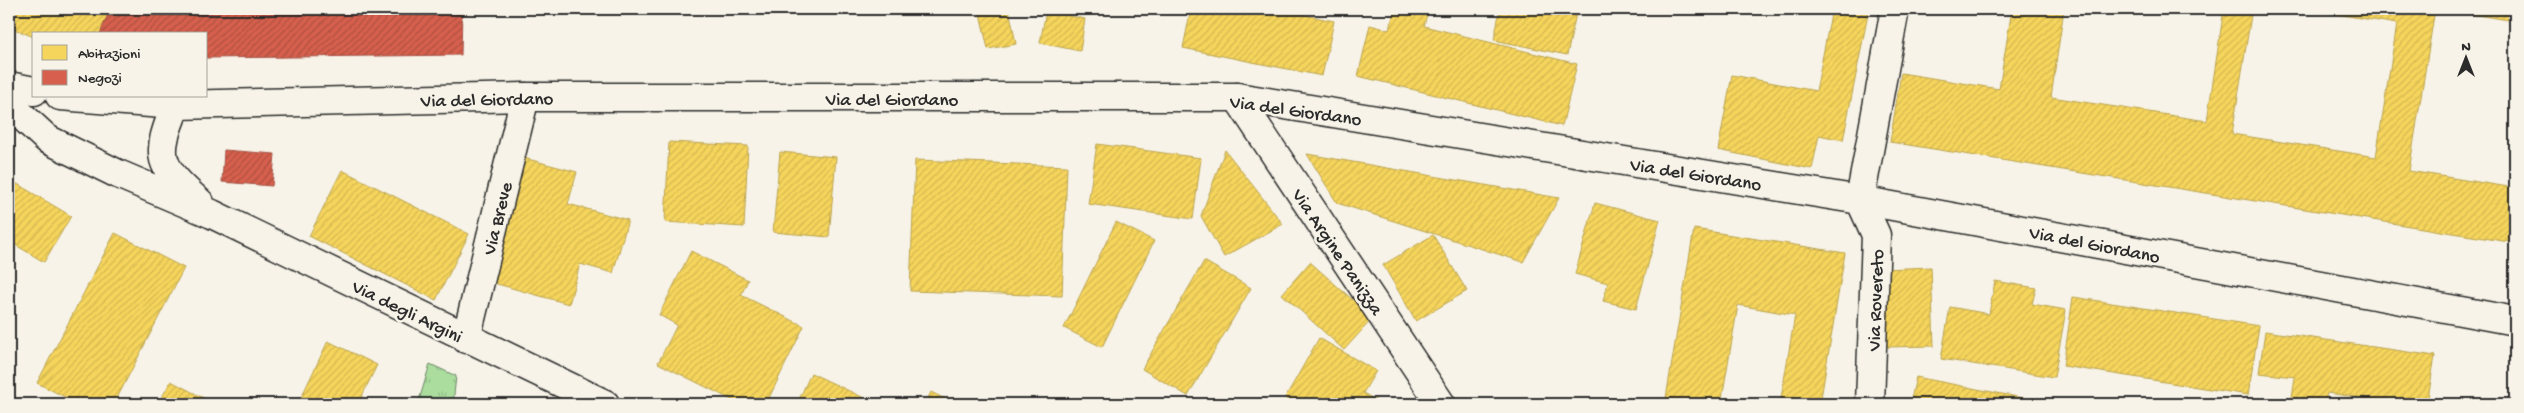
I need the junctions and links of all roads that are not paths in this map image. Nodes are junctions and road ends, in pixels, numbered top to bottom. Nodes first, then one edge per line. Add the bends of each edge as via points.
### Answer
1 (1895, 9) edge
2 (9, 86) edge
3 (32, 91) edge
4 (525, 97) junction
5 (83, 98) edge
6 (1237, 98) junction
7 (9, 104) edge
8 (176, 106) junction
9 (1860, 200) junction
10 (212, 214) junction
11 (2515, 321) edge
12 (466, 339) junction
13 (605, 404) edge
14 (1441, 404) edge
15 (1870, 404) edge

1 - 9 street
2 - 3 street
4 - 6 street, Via del Giordano
4 - 8 street, Via del Giordano
4 - 12 street, Via Breve
5 - 8 street, Via del Giordano
6 - 9 street, Via del Giordano
6 - 14 street, Via Argine Panizza
7 - 10 street, Via degli Argini via 47,139
8 - 10 street, Via degli Argini via 164,136 162,160 178,184
9 - 11 street, Via del Giordano
9 - 15 street, Via Rovereto via 1876,235
10 - 12 street, Via degli Argini
12 - 13 street, Via degli Argini

